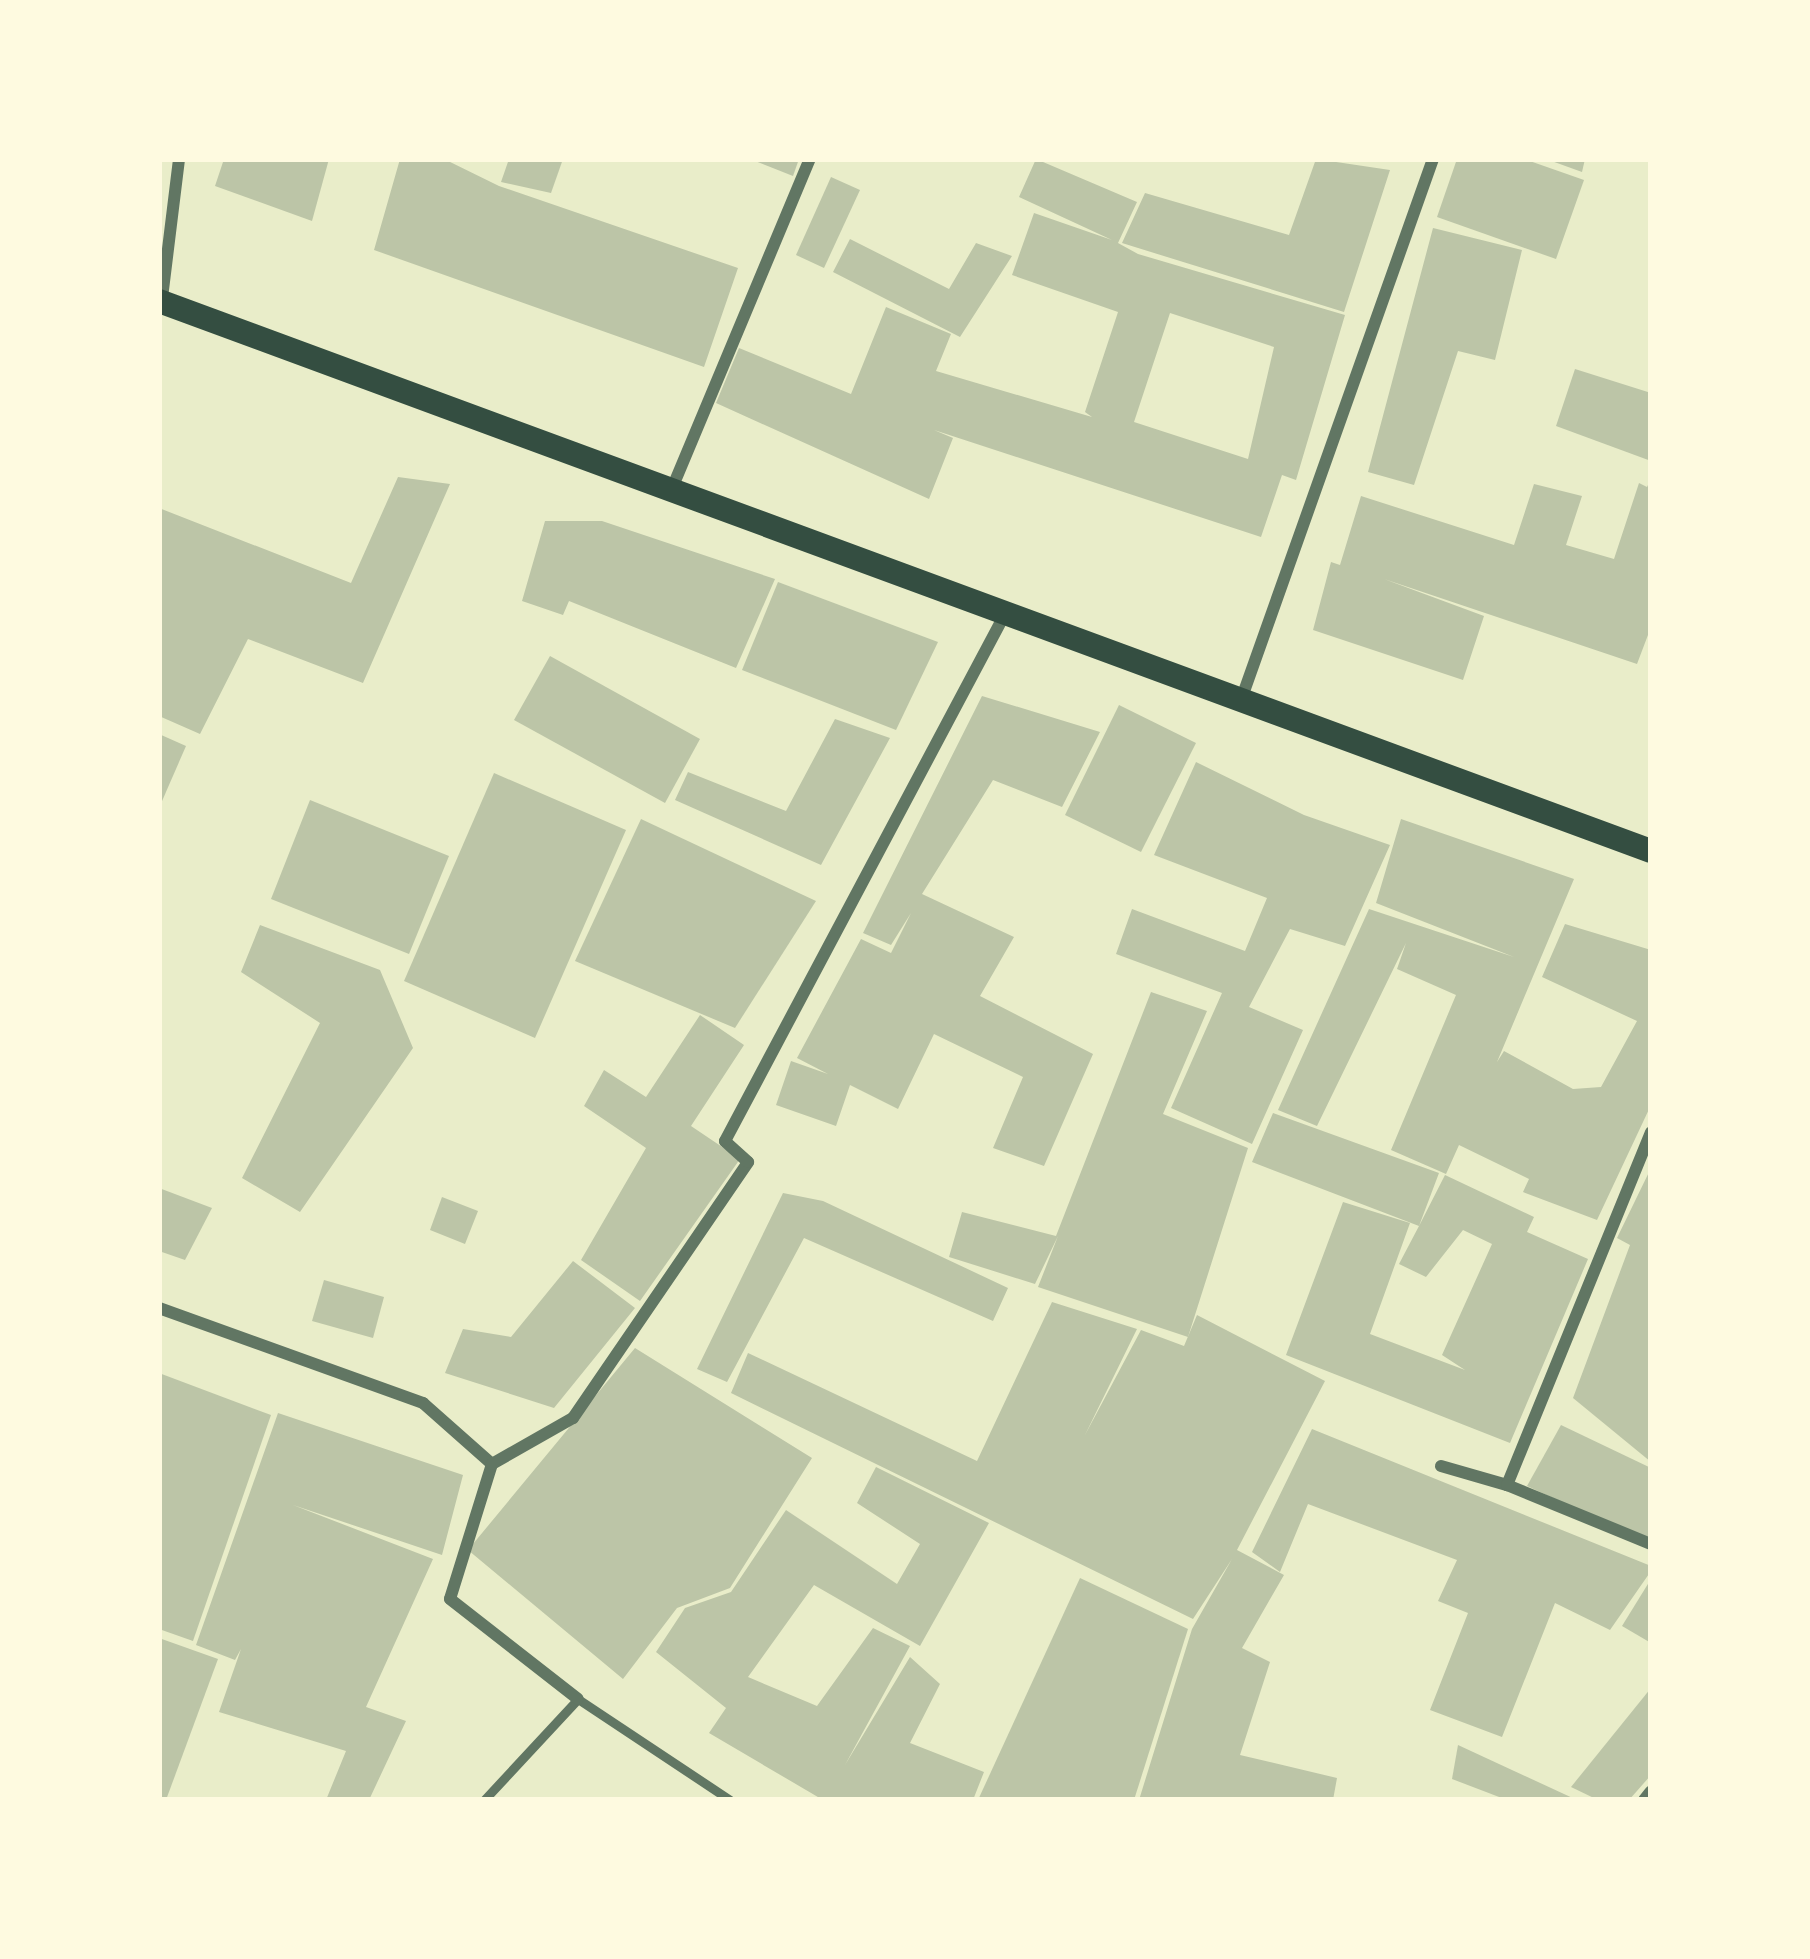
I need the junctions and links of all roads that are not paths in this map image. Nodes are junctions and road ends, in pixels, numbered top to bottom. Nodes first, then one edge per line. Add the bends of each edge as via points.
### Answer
1 (179, 159) edge
2 (810, 159) edge
3 (1432, 159) edge
4 (160, 305) edge
5 (673, 486) junction
6 (1005, 613) junction
7 (1241, 700) junction
8 (1651, 850) edge
9 (1651, 1132) edge
10 (159, 1308) edge
11 (492, 1464) junction
12 (1441, 1466) dead end
13 (1507, 1485) junction
14 (1651, 1544) edge
15 (578, 1700) junction
16 (1651, 1791) edge
17 (484, 1800) edge
18 (730, 1800) edge
19 (1644, 1800) edge

1 - 4 street
2 - 5 street
3 - 7 street
4 - 5 main road
5 - 6 main road
6 - 7 main road
6 - 11 street via 725,1141 748,1162 573,1418
7 - 8 main road
9 - 13 street
10 - 11 street via 424,1403
11 - 15 street via 450,1599
12 - 13 street
13 - 14 street
15 - 17 lane
15 - 18 lane
16 - 19 street

